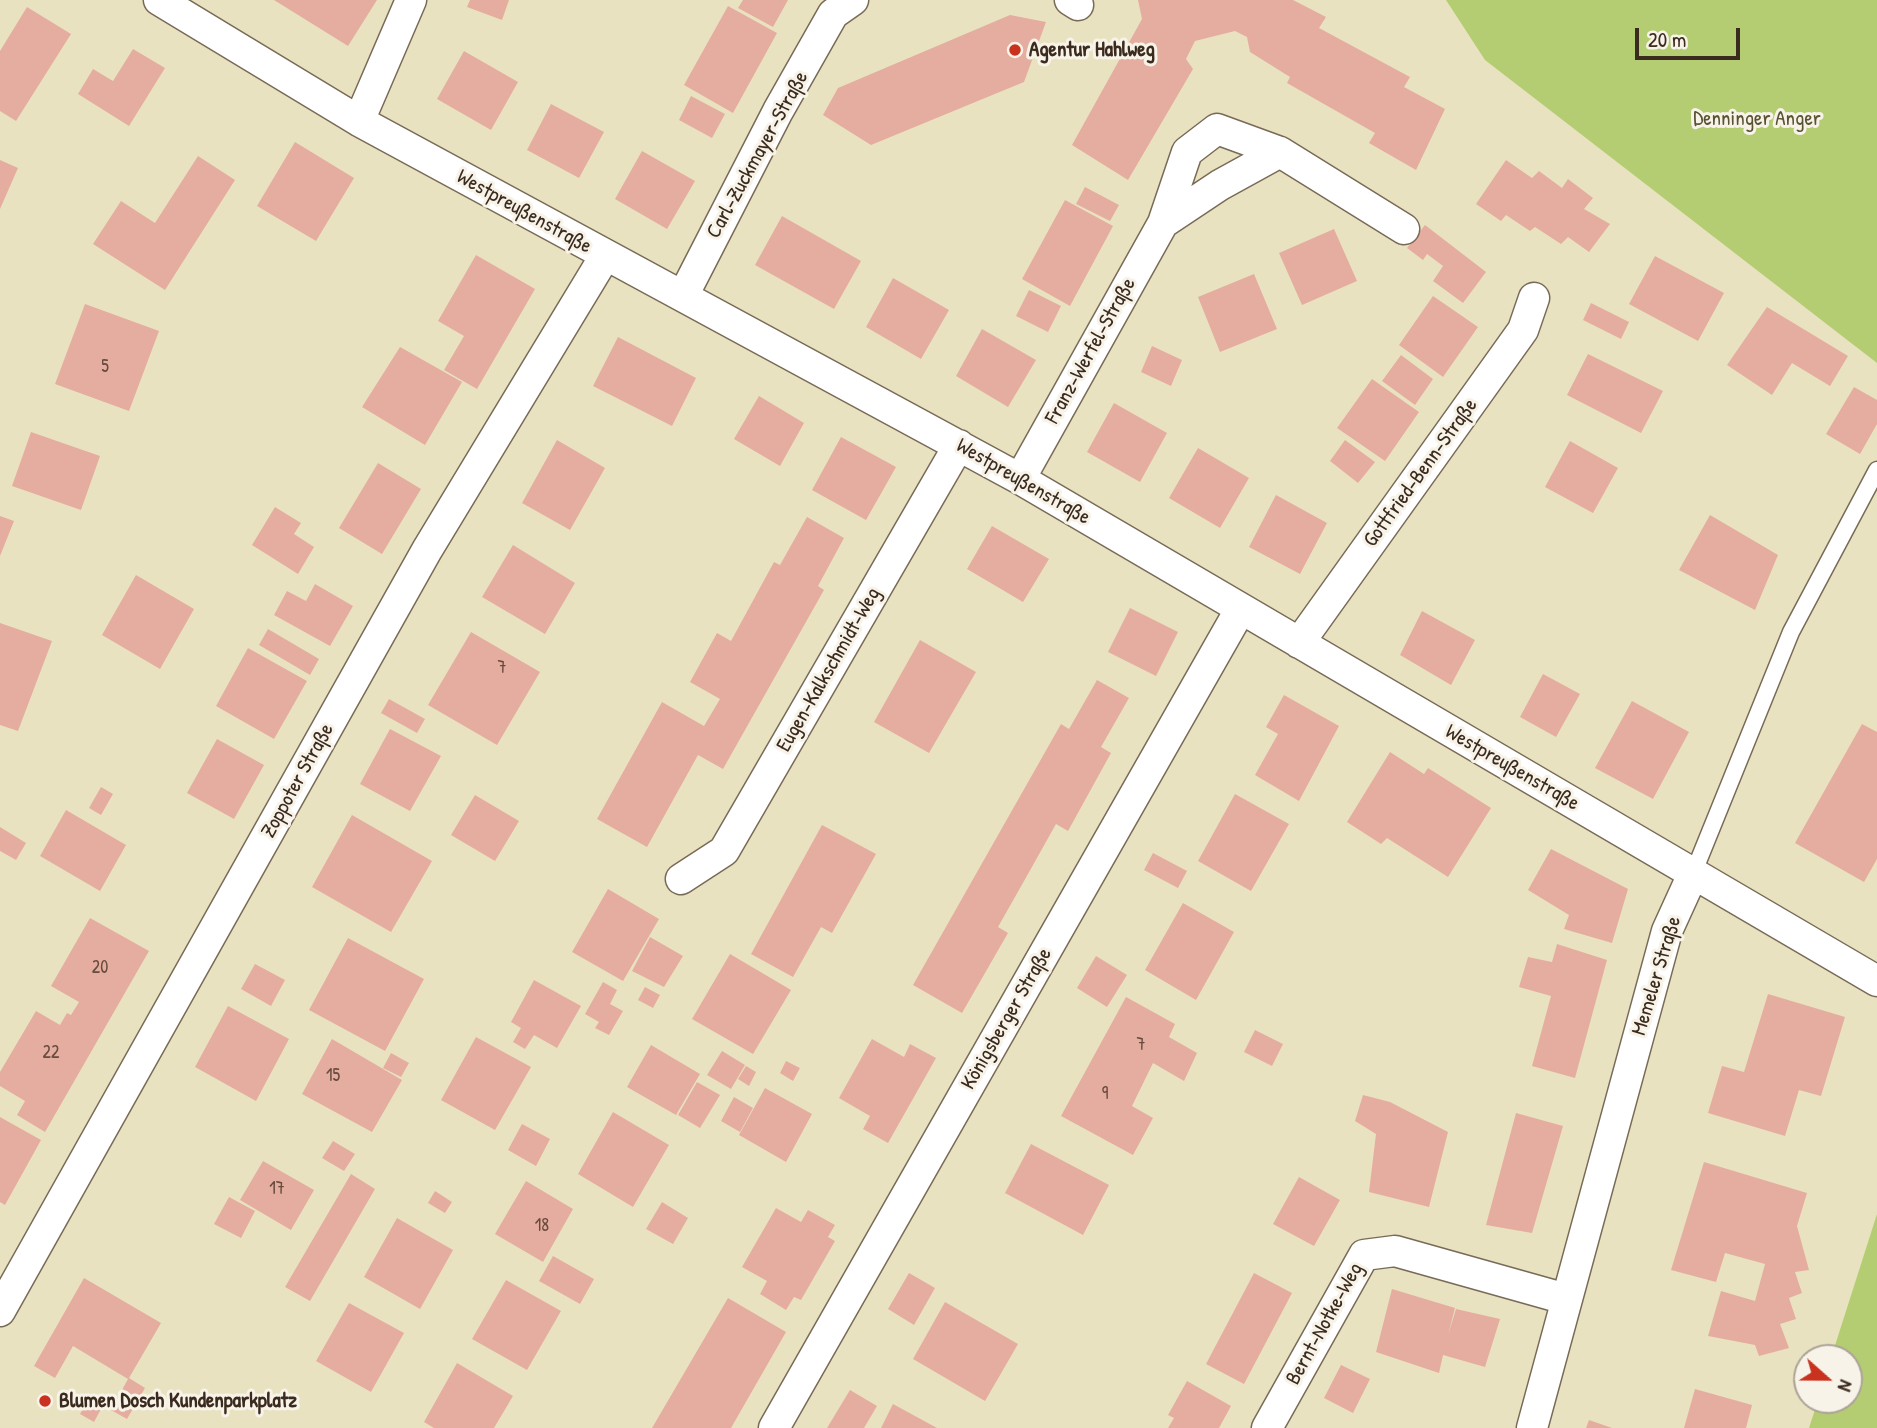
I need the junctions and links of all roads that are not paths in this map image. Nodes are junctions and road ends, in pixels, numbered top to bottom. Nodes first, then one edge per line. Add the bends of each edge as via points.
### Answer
1 (159, 0) edge
2 (411, 0) edge
3 (842, 5) edge
4 (359, 121) junction
5 (1280, 152) junction
6 (1163, 223) junction
7 (1404, 229) dead end
8 (605, 257) junction
9 (683, 296) junction
10 (1534, 298) dead end
11 (959, 445) junction
12 (1877, 470) edge
13 (1020, 479) junction
14 (1240, 610) junction
15 (1299, 643) junction
16 (1693, 874) junction
17 (681, 879) dead end
18 (1877, 981) edge
19 (1566, 1299) junction
20 (0, 1311) edge
21 (774, 1428) edge
22 (1266, 1428) edge
23 (1532, 1428) edge

1 - 4 street, Westpreußenstraße
2 - 4 street
3 - 9 street, Carl-Zuckmayer-Straße via 778,111
4 - 8 street, Westpreußenstraße
5 - 6 street, Franz-Werfel-Straße
5 - 6 street, Franz-Werfel-Straße via 1217,129 1187,152
5 - 7 street, Franz-Werfel-Straße
6 - 13 street, Franz-Werfel-Straße
8 - 9 street, Westpreußenstraße
8 - 20 street, Zoppoter Straße via 427,550
9 - 11 street, Westpreußenstraße
10 - 15 street, Gottfried-Benn-Straße via 1523,330
11 - 13 street, Westpreußenstraße
11 - 17 street, Eugen-Kalkschmidt-Weg via 724,851
12 - 16 lane, Memeler Straße via 1791,632
13 - 14 street, Westpreußenstraße
14 - 15 street, Westpreußenstraße
14 - 21 street, Königsberger Straße
15 - 16 street, Westpreußenstraße
16 - 18 street, Westpreußenstraße
16 - 19 street, Memeler Straße via 1667,931
19 - 22 street, Bernt-Notke-Weg via 1395,1251 1364,1255
19 - 23 street, Memeler Straße

